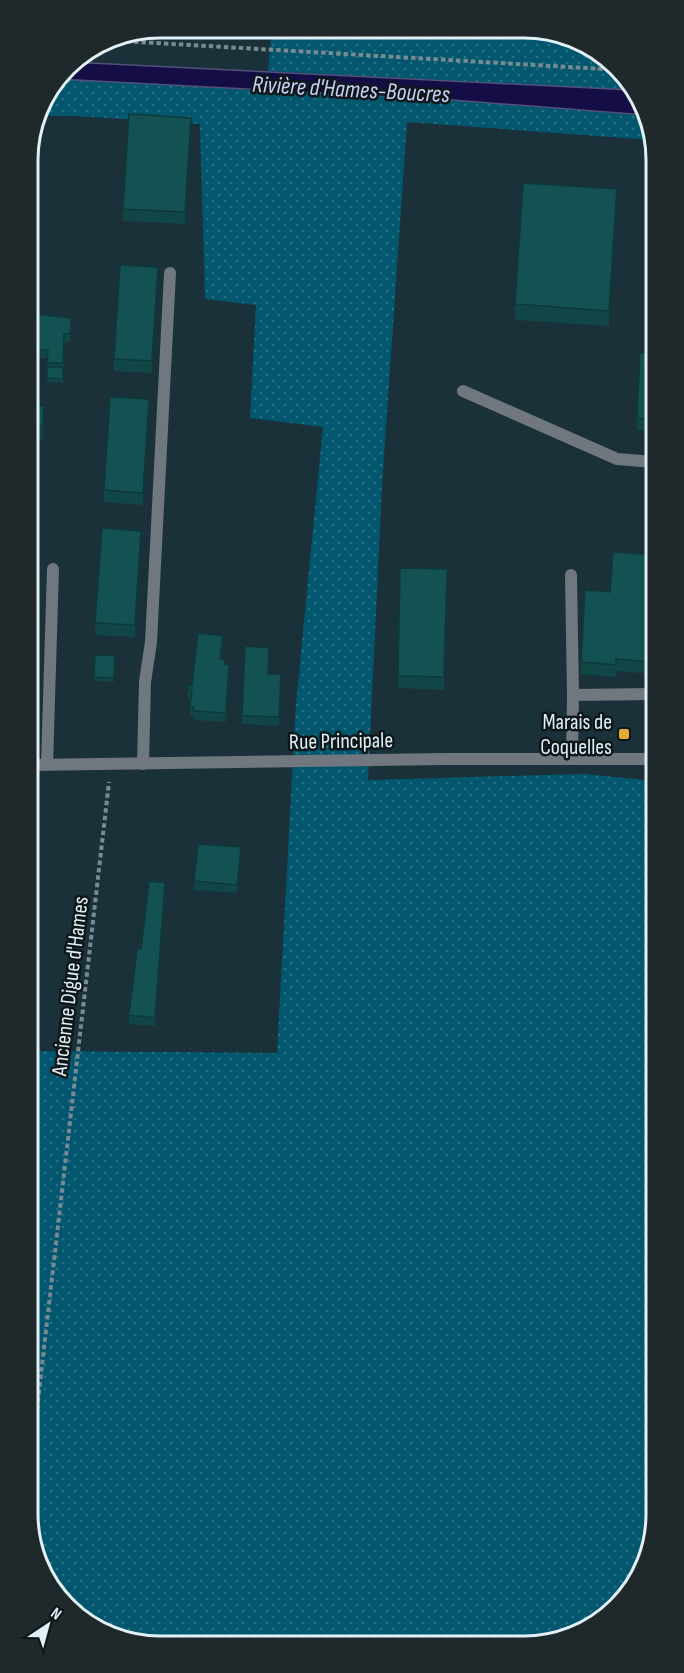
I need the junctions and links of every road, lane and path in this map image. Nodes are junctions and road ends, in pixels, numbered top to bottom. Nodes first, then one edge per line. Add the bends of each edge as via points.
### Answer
1 (130, 42) edge
2 (606, 69) edge
3 (170, 273) dead end
4 (463, 391) dead end
5 (646, 461) edge
6 (53, 569) dead end
7 (571, 575) dead end
8 (646, 694) edge
9 (573, 695) junction
10 (573, 758) junction
11 (646, 759) edge
12 (111, 764) junction
13 (143, 764) junction
14 (38, 765) edge
15 (47, 765) junction
16 (38, 1400) edge

1 - 2 path
3 - 13 street
4 - 5 street via 617,459
6 - 15 street
7 - 9 street
8 - 9 street
9 - 10 street
10 - 11 street, Rue Principale
10 - 13 street, Rue Principale
12 - 13 street, Rue Principale
12 - 15 street, Rue Principale
12 - 16 path, Ancienne Digue d'Hames
14 - 15 street, Rue Principale

